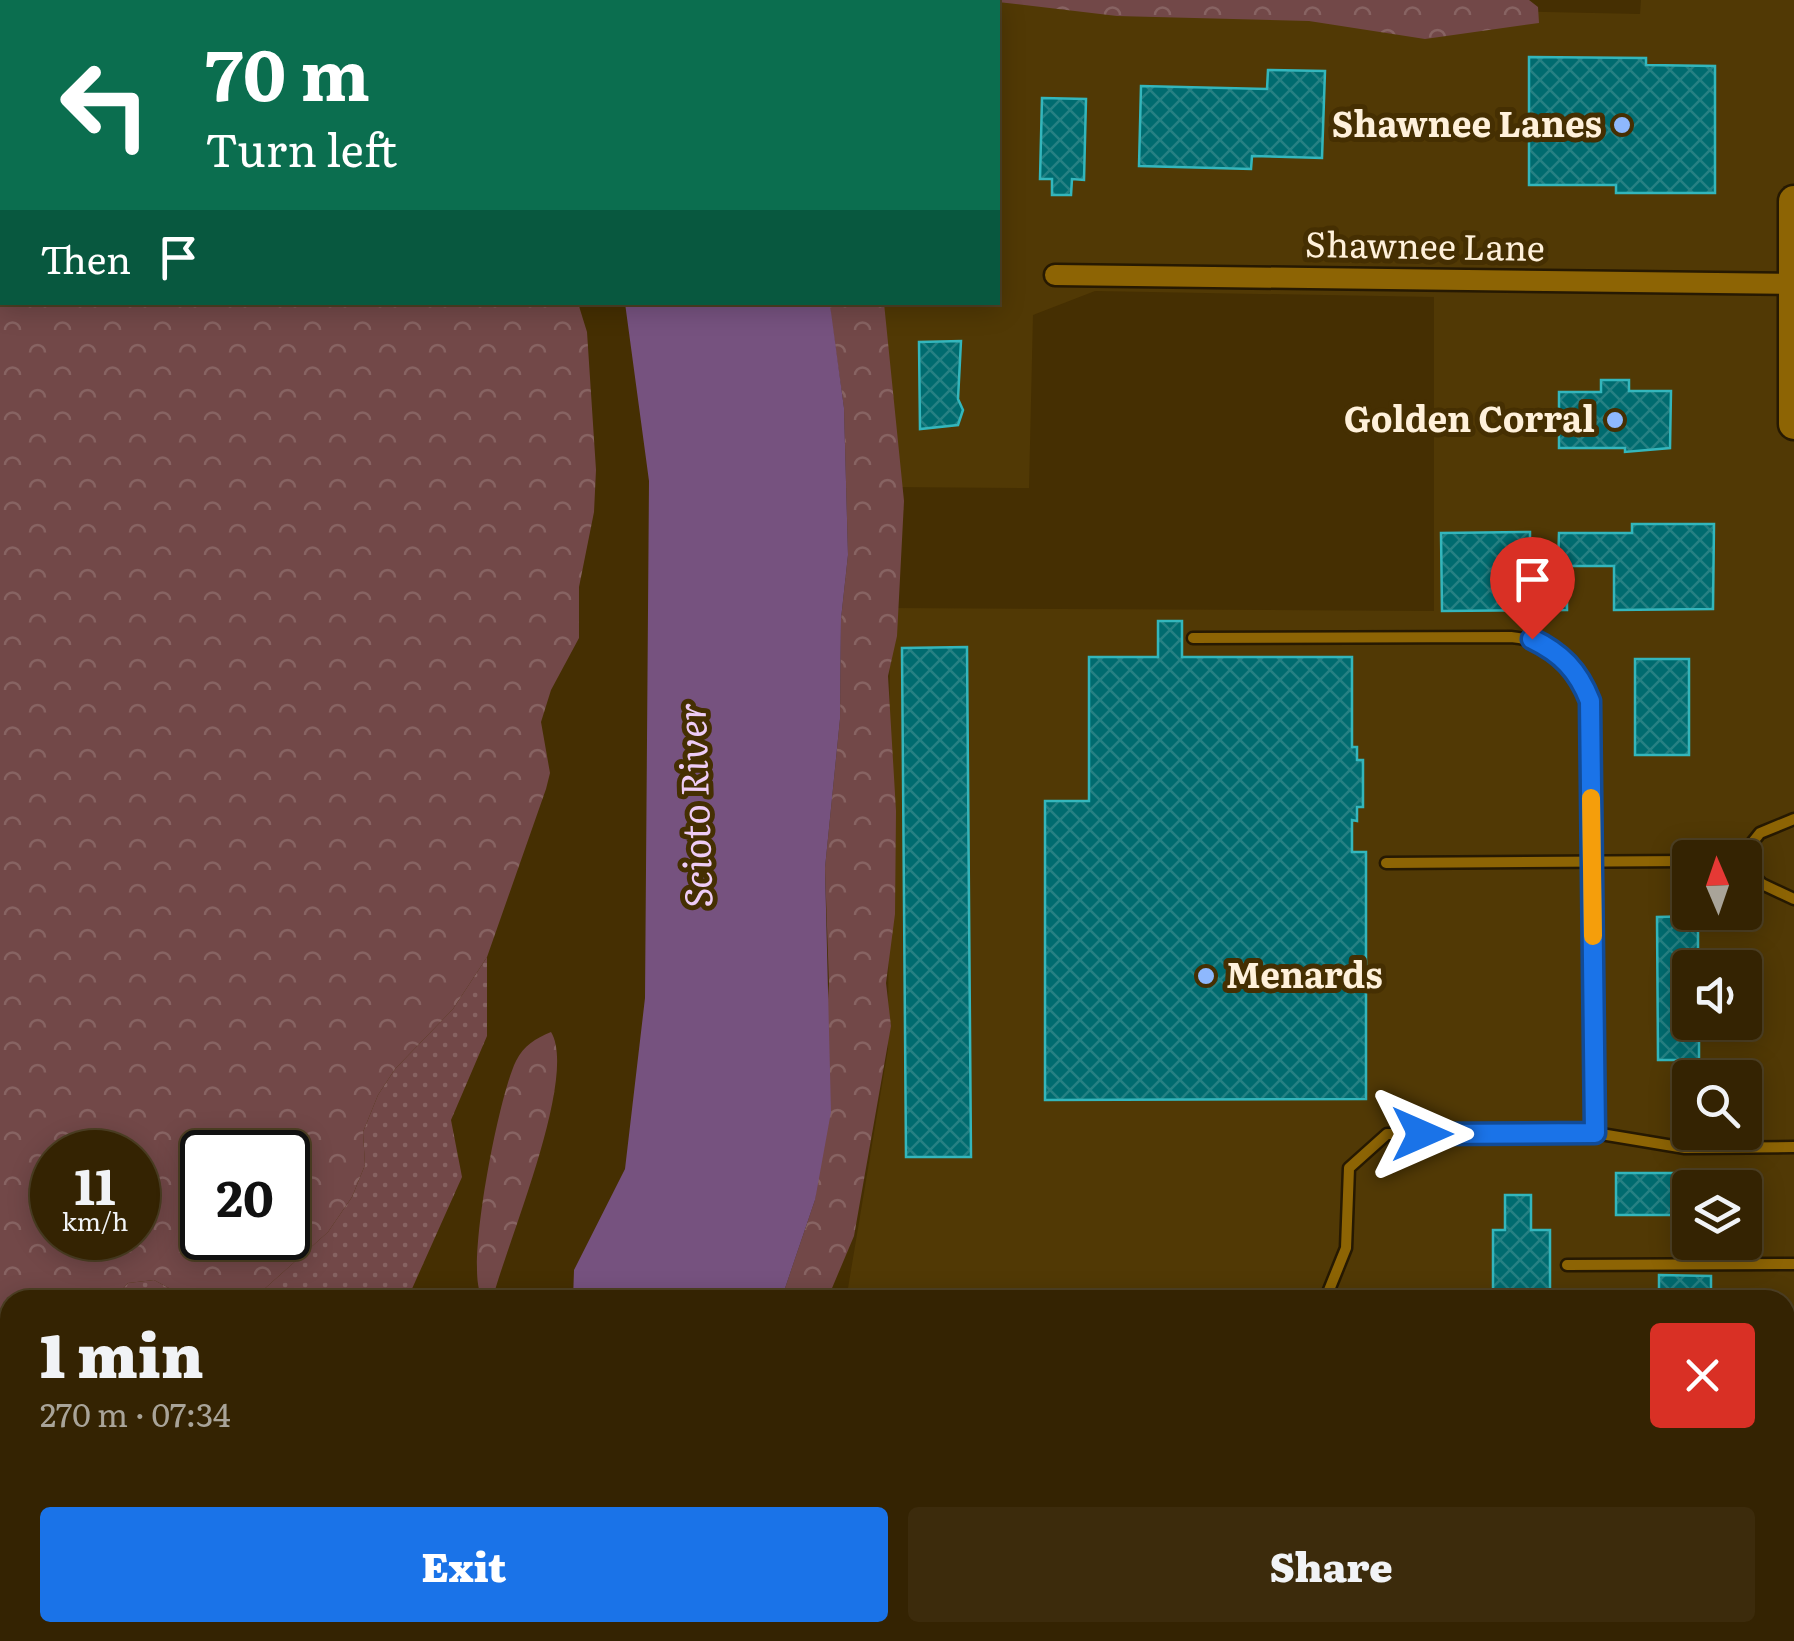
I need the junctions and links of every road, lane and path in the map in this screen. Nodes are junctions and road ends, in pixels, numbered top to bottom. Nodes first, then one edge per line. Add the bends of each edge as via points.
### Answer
1 (1794, 202) edge
2 (1055, 275) dead end
3 (1794, 284) edge
4 (1794, 424) edge
5 (1194, 638) dead end
6 (1794, 819) edge
7 (1754, 840) edge
8 (1672, 861) edge
9 (1592, 862) junction
10 (1386, 863) dead end
11 (1762, 884) edge
12 (1794, 898) edge
13 (1595, 1133) junction
14 (1794, 1147) edge
15 (1567, 1264) dead end
16 (1794, 1264) edge
17 (1329, 1290) edge

1 - 3 main road
2 - 3 street, Shawnee Lane
3 - 4 main road
5 - 9 lane via 1511,637 1549,647 1582,680 1590,701
6 - 7 lane
8 - 9 lane
9 - 10 lane
9 - 13 lane
11 - 12 lane
13 - 14 lane via 1685,1148
13 - 17 lane via 1387,1134 1349,1168 1346,1248
15 - 16 lane

